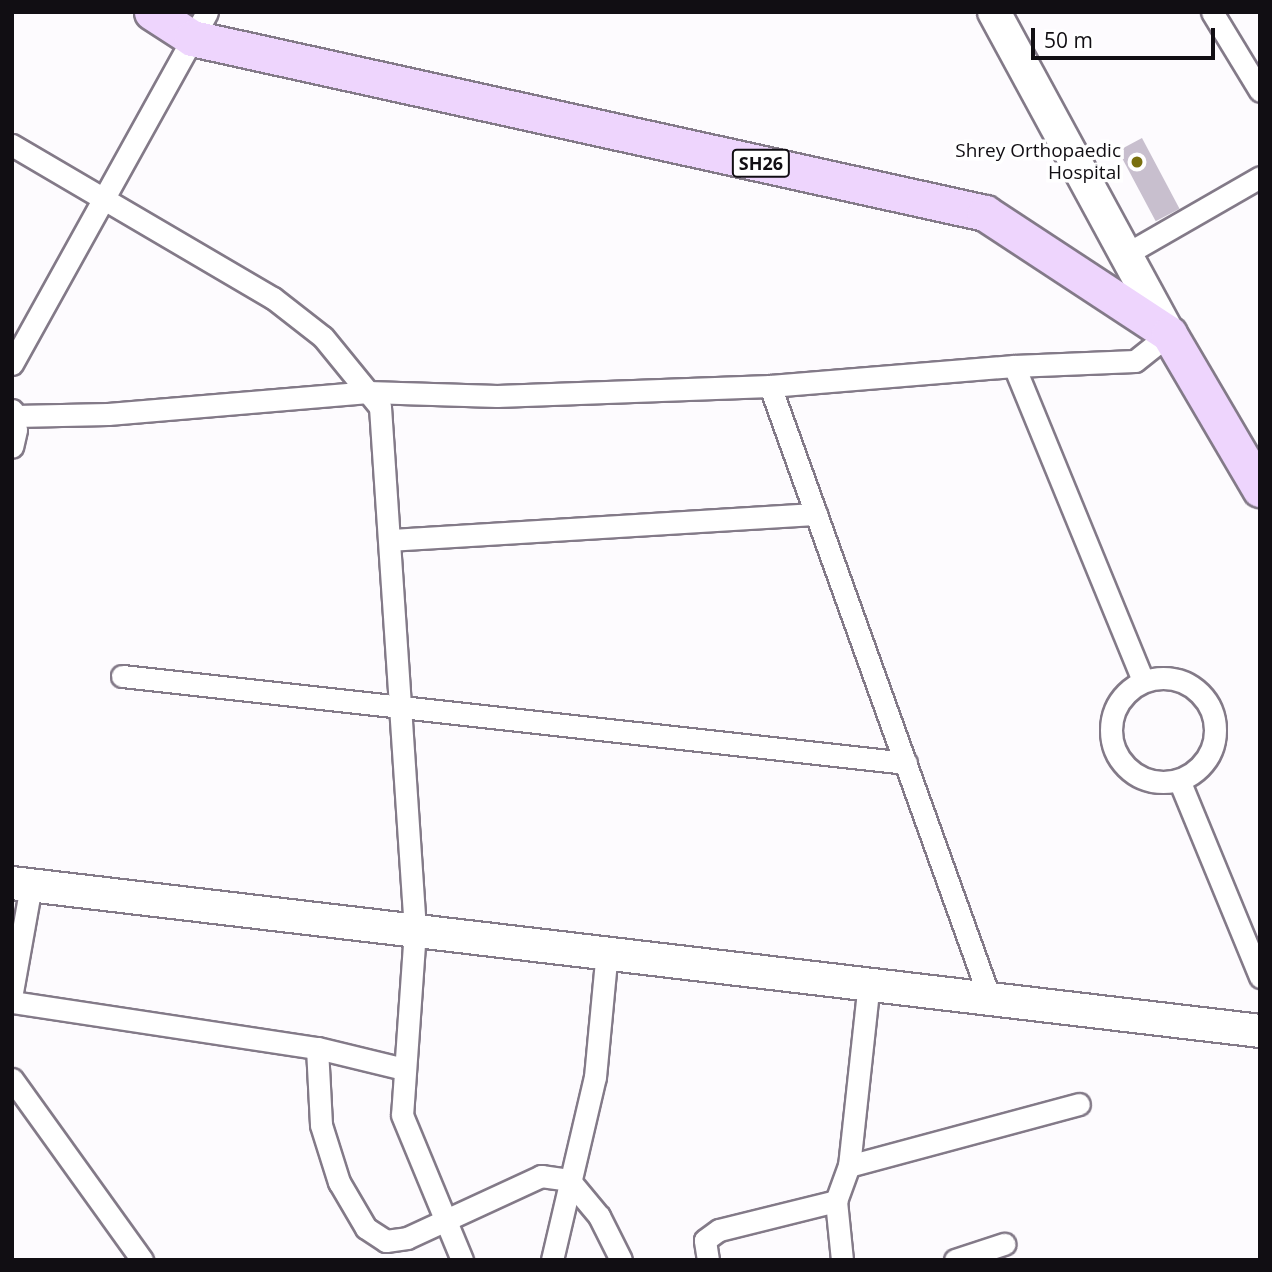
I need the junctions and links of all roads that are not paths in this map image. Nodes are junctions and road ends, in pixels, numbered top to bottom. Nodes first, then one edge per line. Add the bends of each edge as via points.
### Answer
1 (152, 12) edge
2 (994, 12) edge
3 (1212, 12) edge
4 (200, 25) edge
5 (1260, 91) edge
6 (12, 145) edge
7 (1260, 177) edge
8 (103, 196) junction
9 (1128, 253) junction
10 (1169, 334) junction
11 (12, 364) edge
12 (1014, 366) junction
13 (771, 386) junction
14 (368, 392) junction
15 (14, 413) edge
16 (12, 447) edge
17 (1260, 489) edge
18 (816, 514) junction
19 (390, 540) junction
20 (122, 676) dead end
21 (1143, 680) junction
22 (402, 706) junction
23 (906, 763) junction
24 (1179, 780) junction
25 (21, 884) edge
26 (415, 929) junction
27 (607, 951) junction
28 (1260, 977) edge
29 (869, 982) junction
30 (12, 992) edge
31 (12, 1002) edge
32 (991, 1002) junction
33 (1260, 1031) edge
34 (317, 1048) junction
35 (404, 1069) junction
36 (12, 1079) edge
37 (1079, 1104) dead end
38 (849, 1166) junction
39 (569, 1180) junction
40 (836, 1201) junction
41 (444, 1220) junction
42 (1004, 1244) dead end
43 (142, 1260) edge
44 (462, 1260) edge
45 (552, 1260) edge
46 (621, 1260) edge
47 (708, 1260) edge
48 (842, 1260) edge
49 (955, 1260) edge

1 - 4 main road, SH26
2 - 9 main road
3 - 5 street
4 - 8 street
4 - 10 main road, SH26 via 985,213
6 - 8 street
7 - 9 street
8 - 11 street
8 - 14 street via 211,265 273,298 323,337
9 - 10 main road
10 - 12 street via 1135,361
10 - 17 main road, SH26
12 - 13 street
12 - 21 street
13 - 14 street via 496,396
13 - 18 street
14 - 15 street via 108,414
14 - 19 street via 380,407
15 - 16 street
18 - 19 street
18 - 23 street
19 - 22 street
20 - 22 street
21 - 24 street via 1128,689 1114,711 1111,737 1116,753 1140,777 1157,782
21 - 24 street via 1177,679 1206,698 1213,714 1212,749 1203,764
22 - 23 street
22 - 26 street
23 - 32 street
24 - 28 street
25 - 26 main road
25 - 30 street
26 - 27 main road
26 - 35 street
27 - 29 main road
27 - 39 street via 595,1077
29 - 32 main road
29 - 38 street
31 - 34 street
32 - 33 main road
34 - 35 street
34 - 41 street via 321,1125 339,1182 366,1228 386,1241 407,1238
35 - 41 street via 402,1115
36 - 43 street
37 - 38 street
38 - 40 street
39 - 41 street via 541,1176
39 - 45 street
39 - 46 street via 599,1216
40 - 47 street via 719,1230 705,1240
40 - 48 street
41 - 44 street
42 - 49 street

